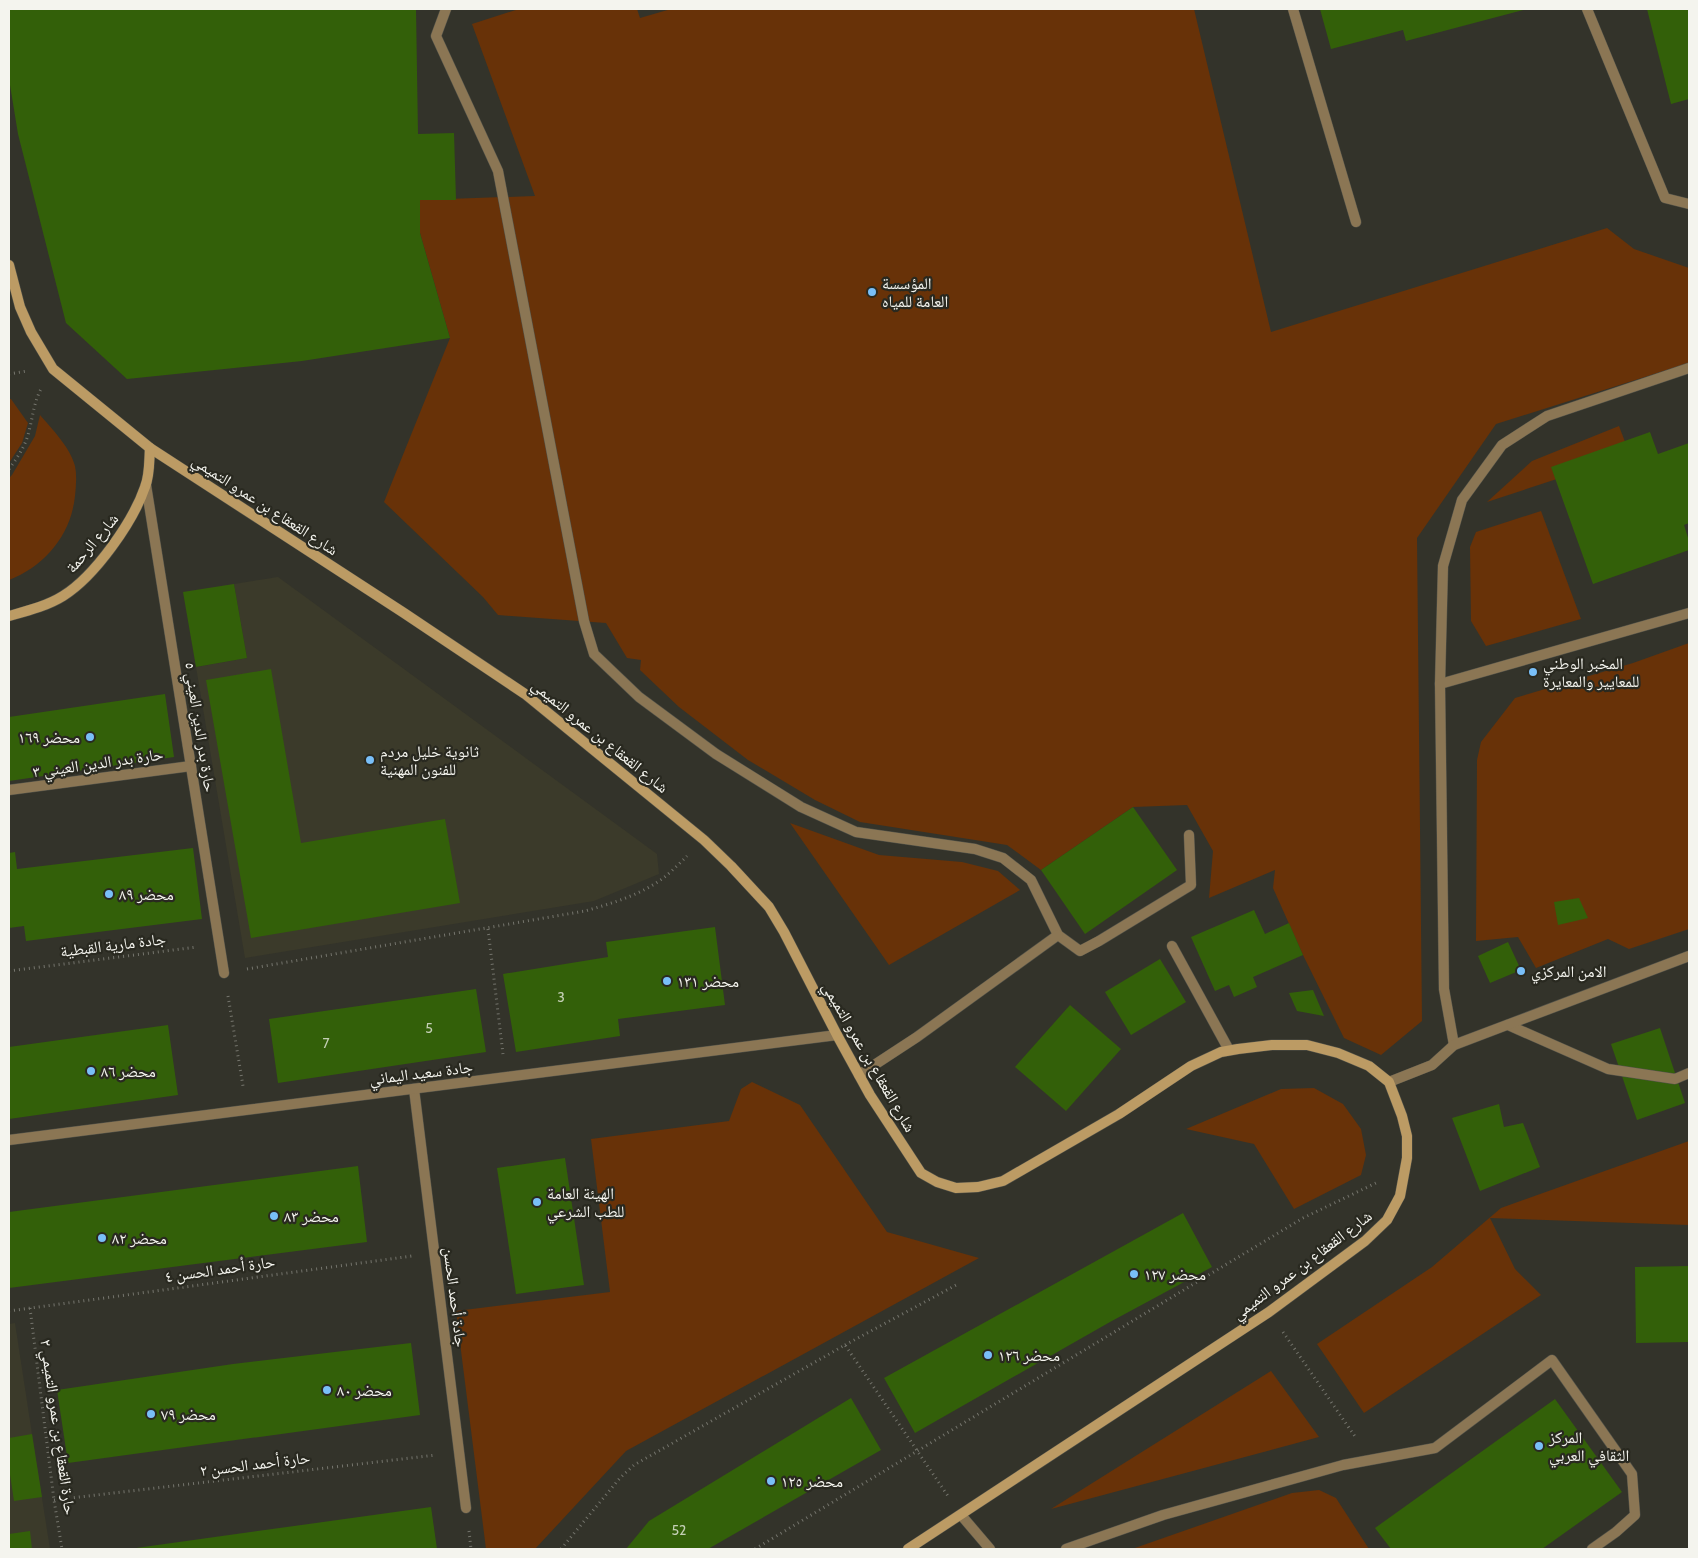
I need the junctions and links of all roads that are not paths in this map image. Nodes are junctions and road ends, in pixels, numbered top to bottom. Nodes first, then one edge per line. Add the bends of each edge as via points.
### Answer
1 (446, 9) edge
2 (1293, 9) edge
3 (1587, 9) edge
4 (1689, 204) edge
5 (1356, 222) dead end
6 (9, 265) edge
7 (1689, 368) edge
8 (150, 448) junction
9 (146, 485) junction
10 (1689, 613) edge
11 (9, 616) edge
12 (1440, 684) junction
13 (191, 766) junction
14 (9, 790) edge
15 (1189, 835) dead end
16 (1058, 935) junction
17 (1172, 946) dead end
18 (1689, 956) edge
19 (224, 973) road end
20 (1508, 1025) junction
21 (837, 1035) junction
22 (1454, 1045) junction
23 (1229, 1050) junction
24 (1689, 1073) edge
25 (859, 1076) junction
26 (1389, 1082) junction
27 (414, 1089) junction
28 (9, 1140) edge
29 (466, 1508) dead end
30 (961, 1515) junction
31 (908, 1549) edge
32 (990, 1549) edge
33 (1066, 1549) edge
34 (1592, 1549) edge

1 - 16 street via 436,36 498,171 584,621 594,654 639,697 716,754 801,807 856,832 975,849 1003,858 1031,880
2 - 5 street
3 - 4 street via 1665,198
6 - 8 main road, شارع القعقاع بن عمرو التميمي via 20,307 53,369
7 - 12 street via 1547,416 1502,445 1462,500 1443,566
8 - 9 main road, شارع الرحمة
8 - 21 main road, شارع القعقاع بن عمرو التميمي via 525,694 704,840 769,907
9 - 11 main road, شارع الرحمة via 131,519 89,574 63,596
9 - 13 street, حارة بدر الدين العيني ٥
10 - 12 street
12 - 22 street via 1444,989
13 - 14 street, حارة بدر الدين العيني ٣
13 - 19 street, حارة بدر الدين العيني ٥
15 - 16 street via 1191,885 1080,951
16 - 25 street
17 - 23 street
18 - 20 street
20 - 22 street
20 - 24 street via 1608,1069 1675,1079
21 - 25 main road, شارع القعقاع بن عمرو التميمي
21 - 27 street, جادة سعيد اليماني
22 - 26 street via 1432,1065
23 - 25 main road, شارع القعقاع بن عمرو التميمي via 1191,1066 1111,1119 1003,1181 978,1187 956,1188 921,1173
23 - 26 main road, شارع القعقاع بن عمرو التميمي via 1307,1045 1369,1066
26 - 30 main road, شارع القعقاع بن عمرو التميمي via 1407,1136 1406,1169 1400,1196 1387,1220 1365,1241 1269,1312
27 - 28 street, جادة سعيد اليماني
27 - 29 street, جادة أحمد الحسن
30 - 31 main road, شارع القعقاع بن عمرو التميمي
30 - 32 street
33 - 34 street via 1163,1515 1343,1465 1435,1448 1552,1360 1632,1474 1635,1515

